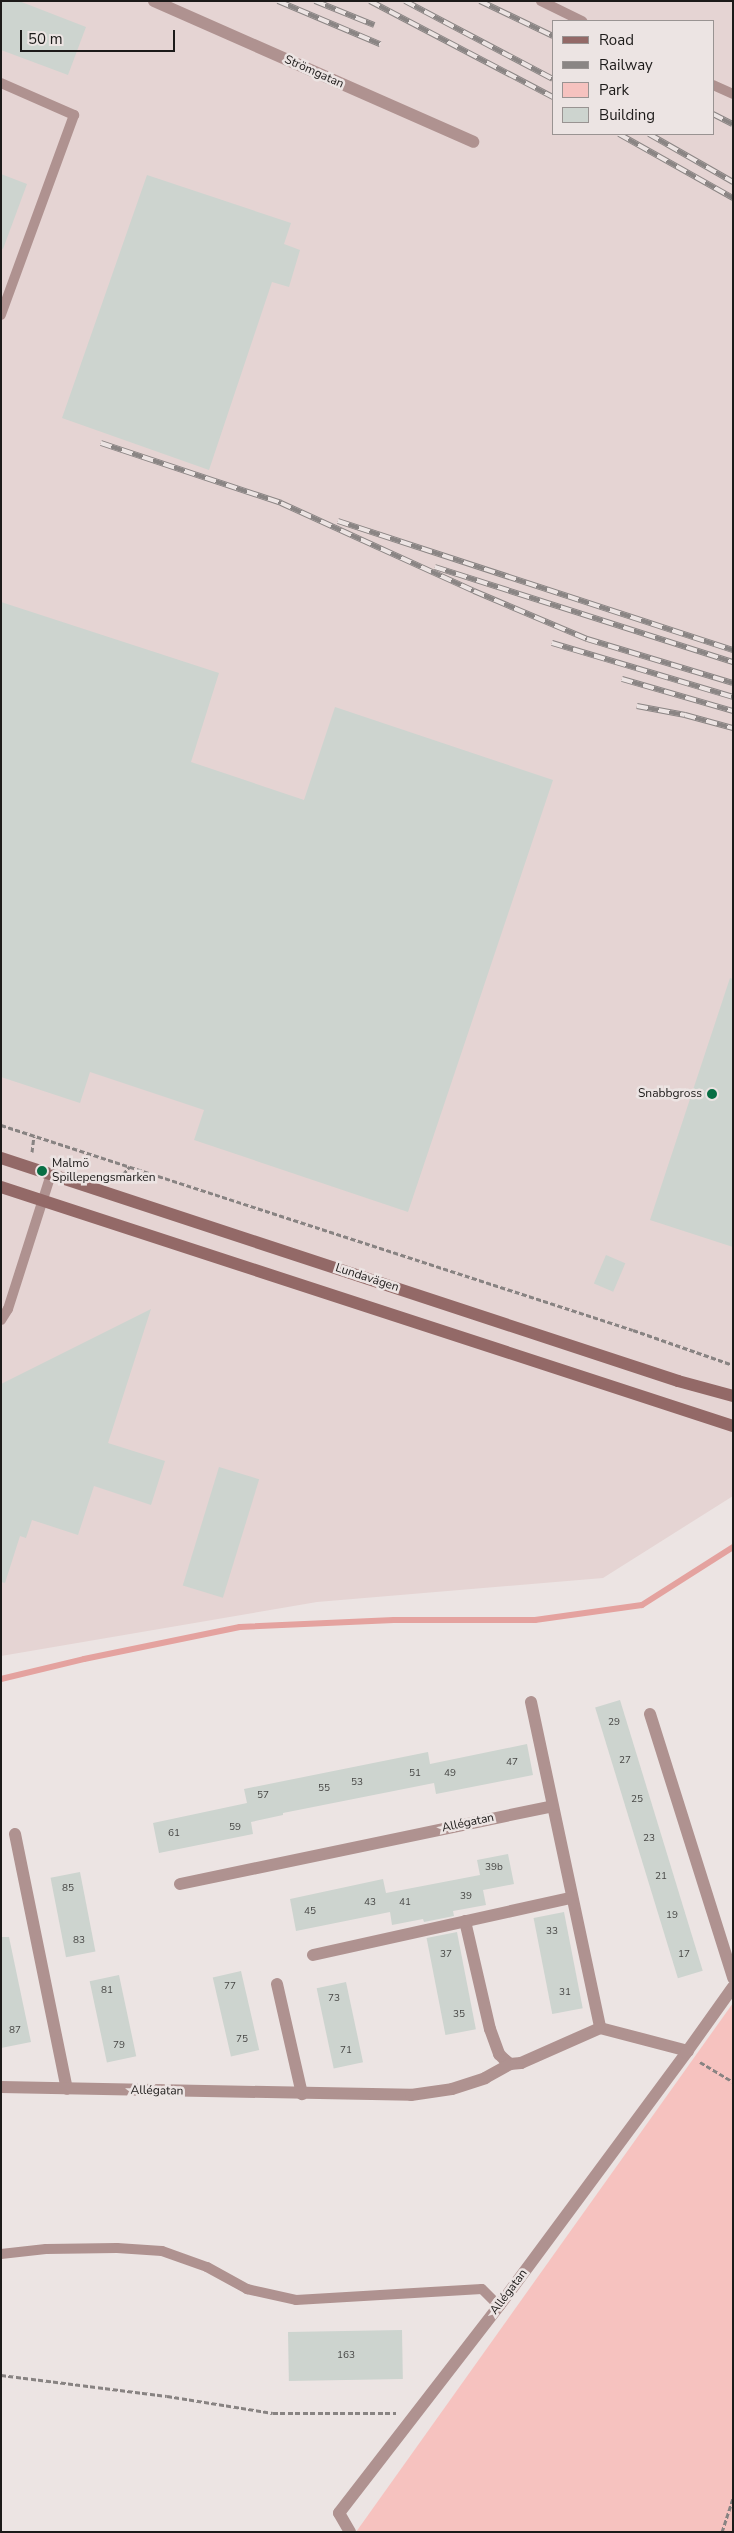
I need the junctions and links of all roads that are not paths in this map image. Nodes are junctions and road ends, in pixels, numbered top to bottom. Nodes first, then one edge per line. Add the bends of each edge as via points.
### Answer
1 (154, 1) edge
2 (541, 1) edge
3 (580, 20) edge
4 (1, 83) edge
5 (714, 84) edge
6 (733, 94) edge
7 (474, 142) dead end
8 (1, 316) edge
9 (1, 1158) edge
10 (51, 1174) junction
11 (1, 1187) edge
12 (43, 1201) junction
13 (1, 1320) edge
14 (733, 1396) edge
15 (733, 1426) edge
16 (531, 1702) dead end
17 (650, 1714) dead end
18 (552, 1806) junction
19 (15, 1834) dead end
20 (180, 1884) dead end
21 (571, 1898) junction
22 (465, 1921) junction
23 (313, 1955) dead end
24 (733, 1978) edge
25 (277, 1984) dead end
26 (733, 1987) edge
27 (600, 2028) junction
28 (687, 2052) junction
29 (510, 2064) junction
30 (1, 2087) edge
31 (67, 2089) junction
32 (302, 2094) junction
33 (1, 2254) edge
34 (500, 2306) junction
35 (350, 2532) edge

1 - 7 street, Strömgatan
2 - 3 lane
4 - 8 lane via 74,115
5 - 6 lane
9 - 10 main road, Lundavägen
10 - 12 lane
10 - 14 main road, Lundavägen via 678,1381
11 - 12 main road
12 - 13 lane via 8,1309
12 - 15 main road
16 - 18 street
17 - 24 street
18 - 20 street, Allégatan
18 - 21 street
19 - 31 street
21 - 22 street
21 - 27 street
22 - 23 street
22 - 29 street via 490,2029 499,2054
25 - 32 street
26 - 28 street, Allégatan
27 - 28 street
27 - 29 street, Allégatan via 521,2063
28 - 34 street, Allégatan
29 - 32 street, Allégatan via 485,2078 452,2089 411,2095
30 - 31 street, Allégatan
31 - 32 street, Allégatan
33 - 34 lane via 46,2249 162,2251 207,2267 247,2289 296,2300 482,2289
34 - 35 street, Allégatan via 339,2513

